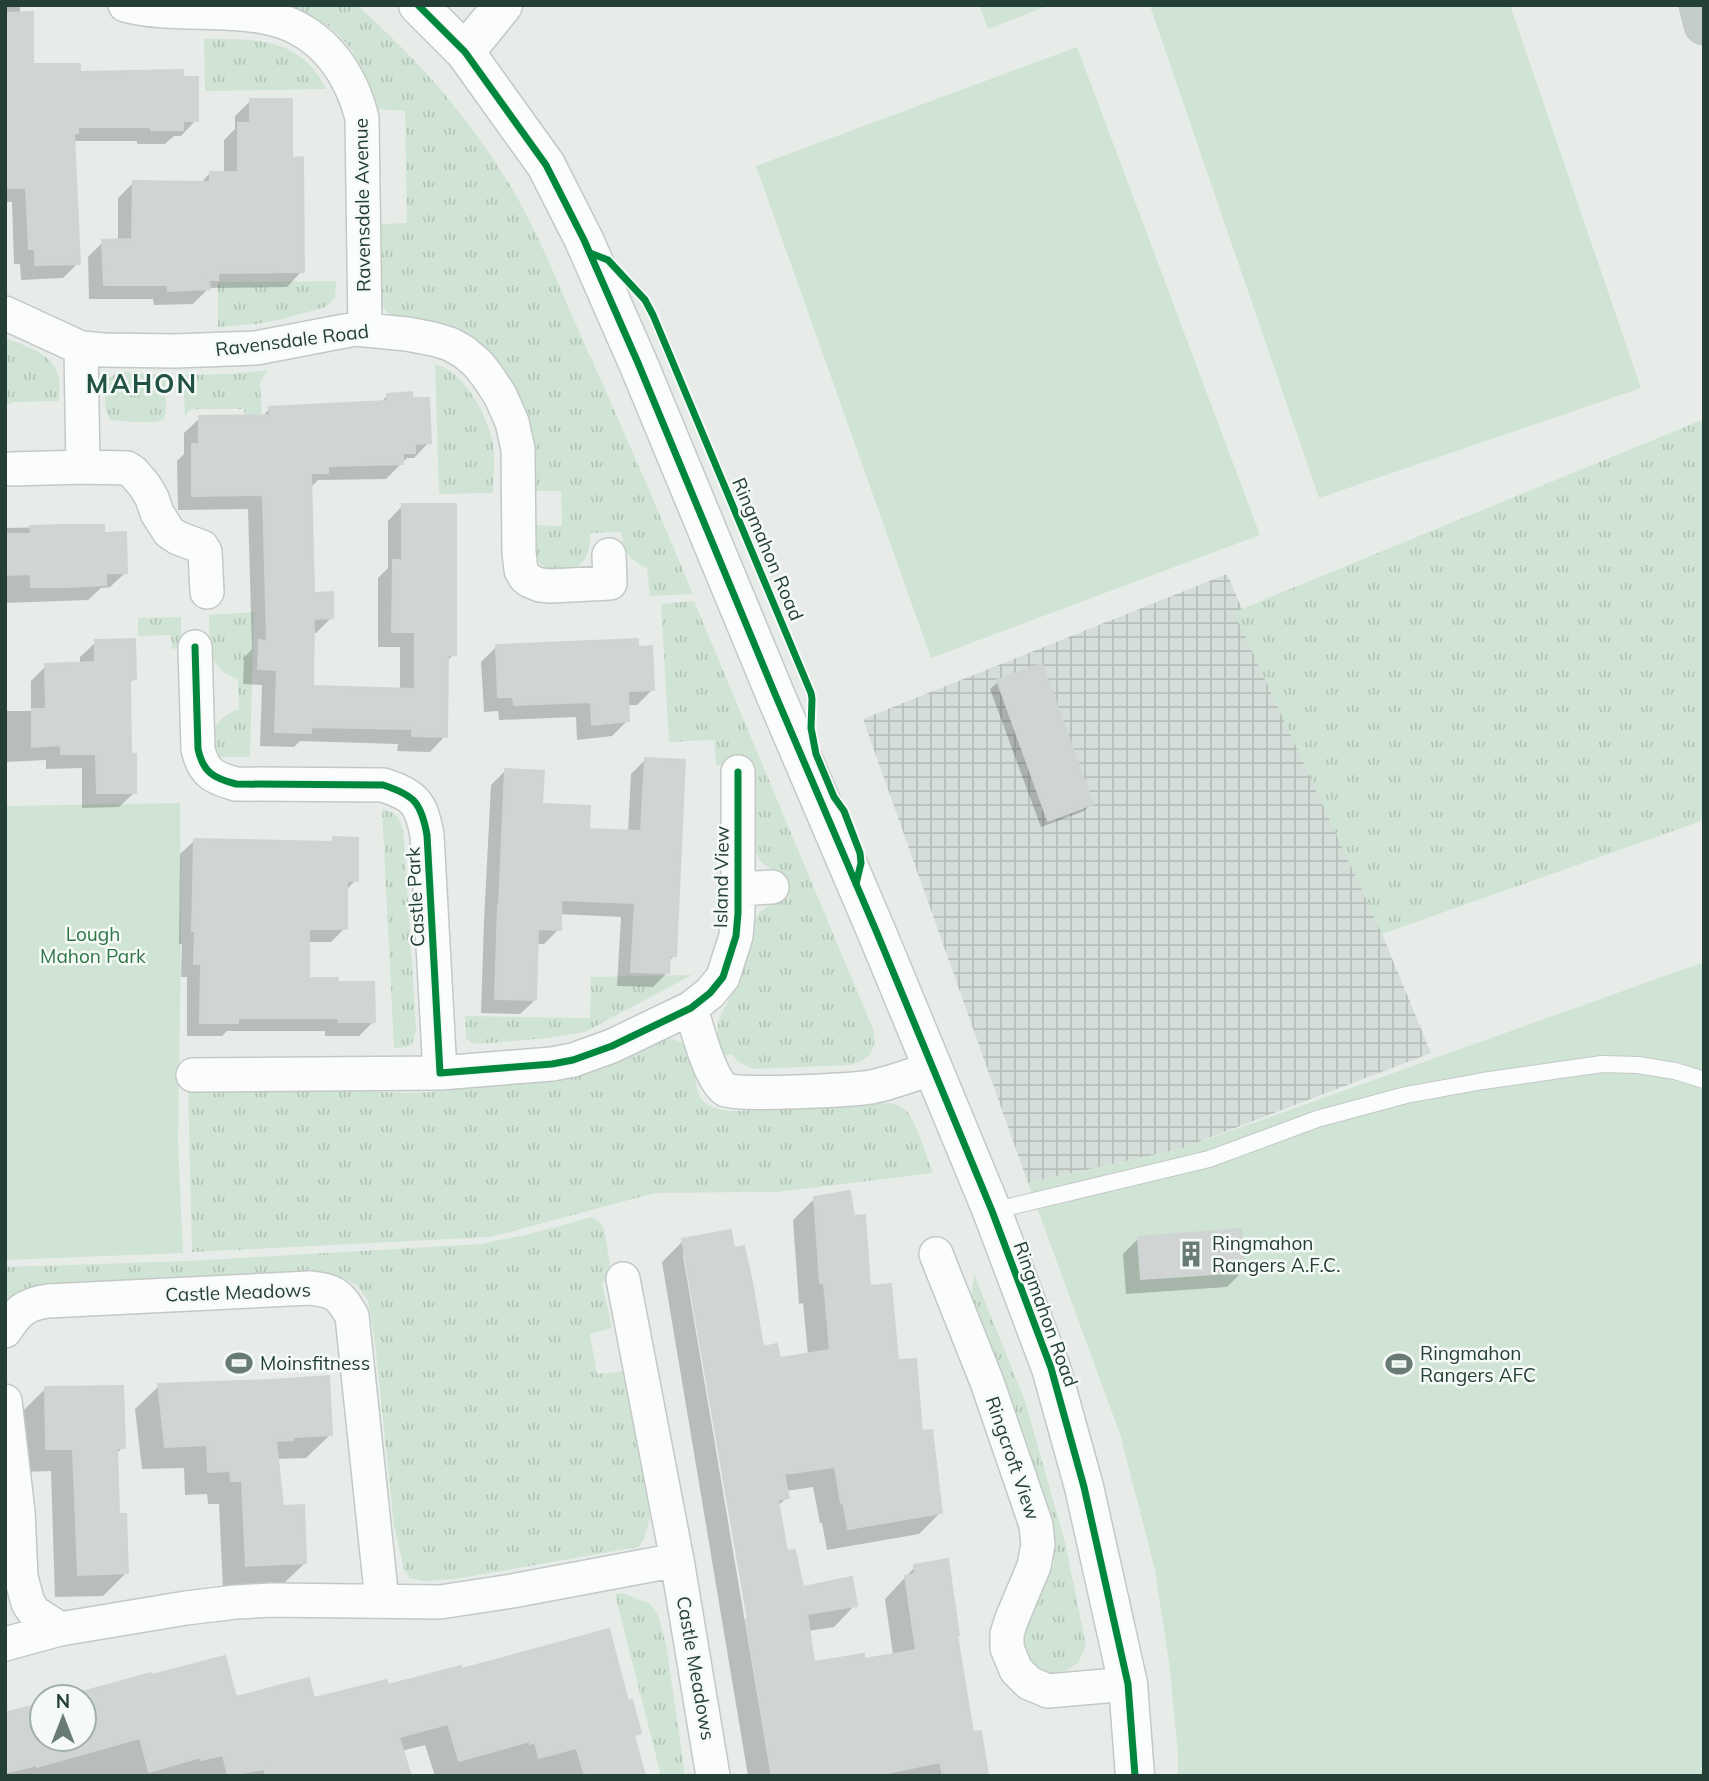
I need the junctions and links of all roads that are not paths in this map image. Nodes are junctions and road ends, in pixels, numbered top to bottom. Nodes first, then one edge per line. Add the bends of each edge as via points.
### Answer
1 (125, 5) edge
2 (418, 5) edge
3 (503, 5) edge
4 (1690, 5) edge
5 (1699, 5) edge
6 (1704, 25) edge
7 (1704, 38) edge
8 (465, 52) junction
9 (5, 313) edge
10 (365, 329) junction
11 (81, 348) junction
12 (83, 467) junction
13 (11, 469) dead end
14 (609, 569) dead end
15 (207, 592) dead end
16 (195, 647) dead end
17 (738, 772) dead end
18 (772, 887) dead end
19 (738, 889) junction
20 (691, 1008) junction
21 (932, 1068) junction
22 (440, 1073) junction
23 (192, 1075) dead end
24 (1704, 1080) edge
25 (992, 1210) junction
26 (936, 1254) dead end
27 (623, 1279) dead end
28 (5, 1331) edge
29 (5, 1401) edge
30 (677, 1560) junction
31 (382, 1601) junction
32 (60, 1629) junction
33 (5, 1644) edge
34 (1128, 1684) junction
35 (713, 1776) edge
36 (1135, 1776) edge

1 - 10 street, Ravensdale Avenue via 265,17 310,35 337,62 362,118
2 - 8 street, Ringmahon Road
3 - 8 street
4 - 7 street
5 - 6 highway
8 - 21 street, Ringmahon Road via 546,165 607,290
9 - 11 street, Ravensdale Road
10 - 11 street, Ravensdale Road via 256,348
10 - 14 street, Ravensdale Road via 450,344 477,363 500,395 518,449 517,528 525,577 551,586
11 - 12 street
12 - 13 street
12 - 15 street via 127,468 138,476 169,532 205,552
16 - 22 street, Castle Park via 198,749 209,773 236,784 383,785 406,793 424,816
17 - 19 street, Island View
18 - 19 street
19 - 20 street, Island View via 736,936 723,977
20 - 21 street via 711,1069 727,1091 871,1087
20 - 22 street via 573,1060
21 - 25 street, Ringmahon Road
22 - 23 street
24 - 25 lane via 1675,1071 1602,1063 1406,1095 1317,1119 1209,1159
25 - 34 street, Ringmahon Road via 1055,1381
26 - 34 street, Ringcroft View via 987,1382 1036,1525 1034,1566 1007,1634 1016,1670 1029,1683 1048,1691
27 - 30 street, Castle Meadows
28 - 31 street, Castle Meadows via 14,1317 35,1303 331,1290 352,1316
29 - 32 street via 21,1577 34,1612
30 - 31 street via 440,1602
30 - 35 street, Castle Meadows
31 - 32 street via 236,1602
32 - 33 street
34 - 36 street, Ringmahon Road

